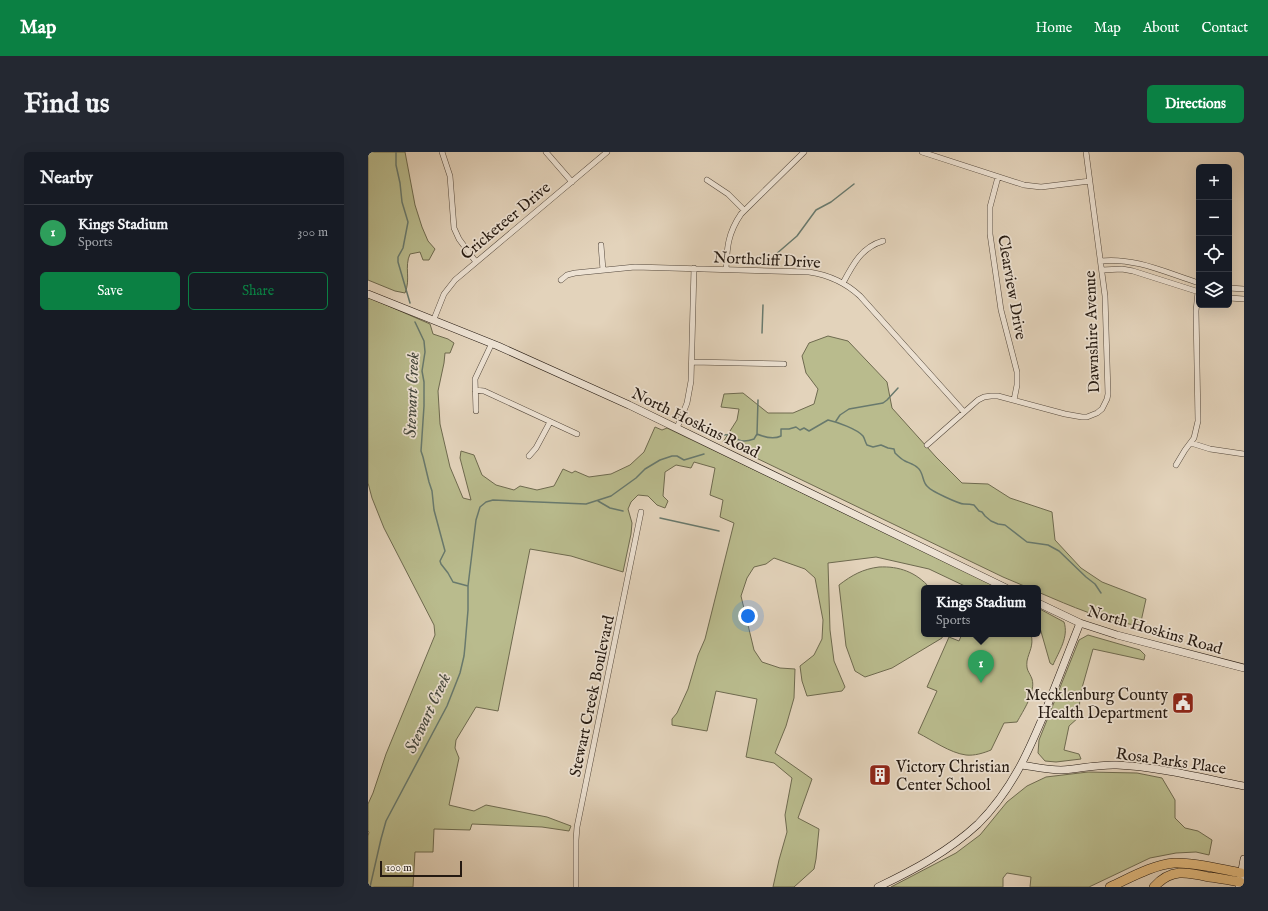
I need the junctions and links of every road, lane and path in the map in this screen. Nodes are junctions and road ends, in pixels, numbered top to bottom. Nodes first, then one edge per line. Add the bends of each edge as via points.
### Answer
1 (442, 152) edge
2 (546, 152) edge
3 (608, 152) edge
4 (804, 152) edge
5 (922, 152) edge
6 (1086, 152) edge
7 (998, 177) junction
8 (707, 180) dead end
9 (1090, 181) junction
10 (572, 182) junction
11 (744, 210) junction
12 (883, 241) dead end
13 (601, 245) dead end
14 (1100, 261) junction
15 (476, 262) junction
16 (694, 268) junction
17 (726, 269) junction
18 (603, 270) junction
19 (1102, 270) junction
20 (1166, 273) junction
21 (561, 280) dead end
22 (1164, 281) junction
23 (1196, 282) edge
24 (843, 283) junction
25 (1232, 288) edge
26 (1244, 289) edge
27 (1196, 291) edge
28 (368, 294) edge
29 (1232, 298) edge
30 (1244, 299) edge
31 (1196, 308) edge
32 (434, 319) junction
33 (492, 343) junction
34 (692, 362) junction
35 (784, 364) dead end
36 (475, 390) junction
37 (1014, 400) junction
38 (476, 411) dead end
39 (964, 412) junction
40 (550, 422) junction
41 (677, 428) junction
42 (577, 434) dead end
43 (1191, 443) junction
44 (927, 445) dead end
45 (1244, 454) edge
46 (530, 456) dead end
47 (1176, 465) dead end
48 (642, 512) dead end
49 (1000, 585) edge
50 (1041, 604) edge
51 (1080, 623) junction
52 (1244, 668) edge
53 (1022, 765) junction
54 (1244, 786) edge
55 (1244, 859) edge
56 (1241, 880) edge
57 (576, 887) edge
58 (878, 887) edge
59 (1110, 887) edge
60 (1154, 887) edge

1 - 15 street via 450,176 454,228
2 - 10 street
3 - 10 street, Cricketeer Drive
4 - 11 street
5 - 7 street
6 - 9 street, Dawnshire Avenue
7 - 9 street via 1035,187
7 - 37 street, Clearview Drive via 990,207 990,234 1001,310 1017,372
8 - 11 street via 728,194
9 - 14 street, Dawnshire Avenue
10 - 15 street, Cricketeer Drive
11 - 17 street via 730,233
12 - 24 street via 866,249
13 - 18 street
14 - 19 street, Dawnshire Avenue
14 - 20 street via 1135,262
15 - 32 street, Cricketeer Drive via 450,285
16 - 17 street, Northcliff Drive
16 - 18 street, Northcliff Drive via 635,267
16 - 34 street
17 - 24 street, Northcliff Drive via 809,272
18 - 21 street, Northcliff Drive via 575,273
19 - 22 street via 1128,270
19 - 37 street, Dawnshire Avenue via 1106,308 1108,394 1105,405 1097,413 1082,417
20 - 22 street
20 - 23 street
22 - 27 street
24 - 39 street, Northcliff Drive via 860,296
25 - 26 street
28 - 32 street, North Hoskins Road
29 - 30 street
31 - 43 street via 1198,421 1196,434
32 - 33 street, North Hoskins Road
33 - 36 street via 475,379
33 - 41 street, North Hoskins Road
34 - 35 street
34 - 41 street via 687,404
36 - 38 street
36 - 40 street via 484,391
37 - 39 street, Dawnshire Avenue via 998,396 984,397
39 - 44 street, Dawnshire Avenue
40 - 42 street
40 - 46 street
41 - 49 street, North Hoskins Road
43 - 45 street via 1210,449
43 - 47 street
48 - 57 street, Stewart Creek Boulevard via 577,827
50 - 51 street, North Hoskins Road
51 - 52 street, North Hoskins Road via 1132,640
51 - 53 street
53 - 54 street, Rosa Parks Place via 1056,770 1100,765 1128,766
53 - 58 street via 1001,797 968,832 928,861
55 - 56 street
56 - 59 highway via 1193,864 1174,863 1155,867
56 - 60 highway via 1182,872 1167,877

